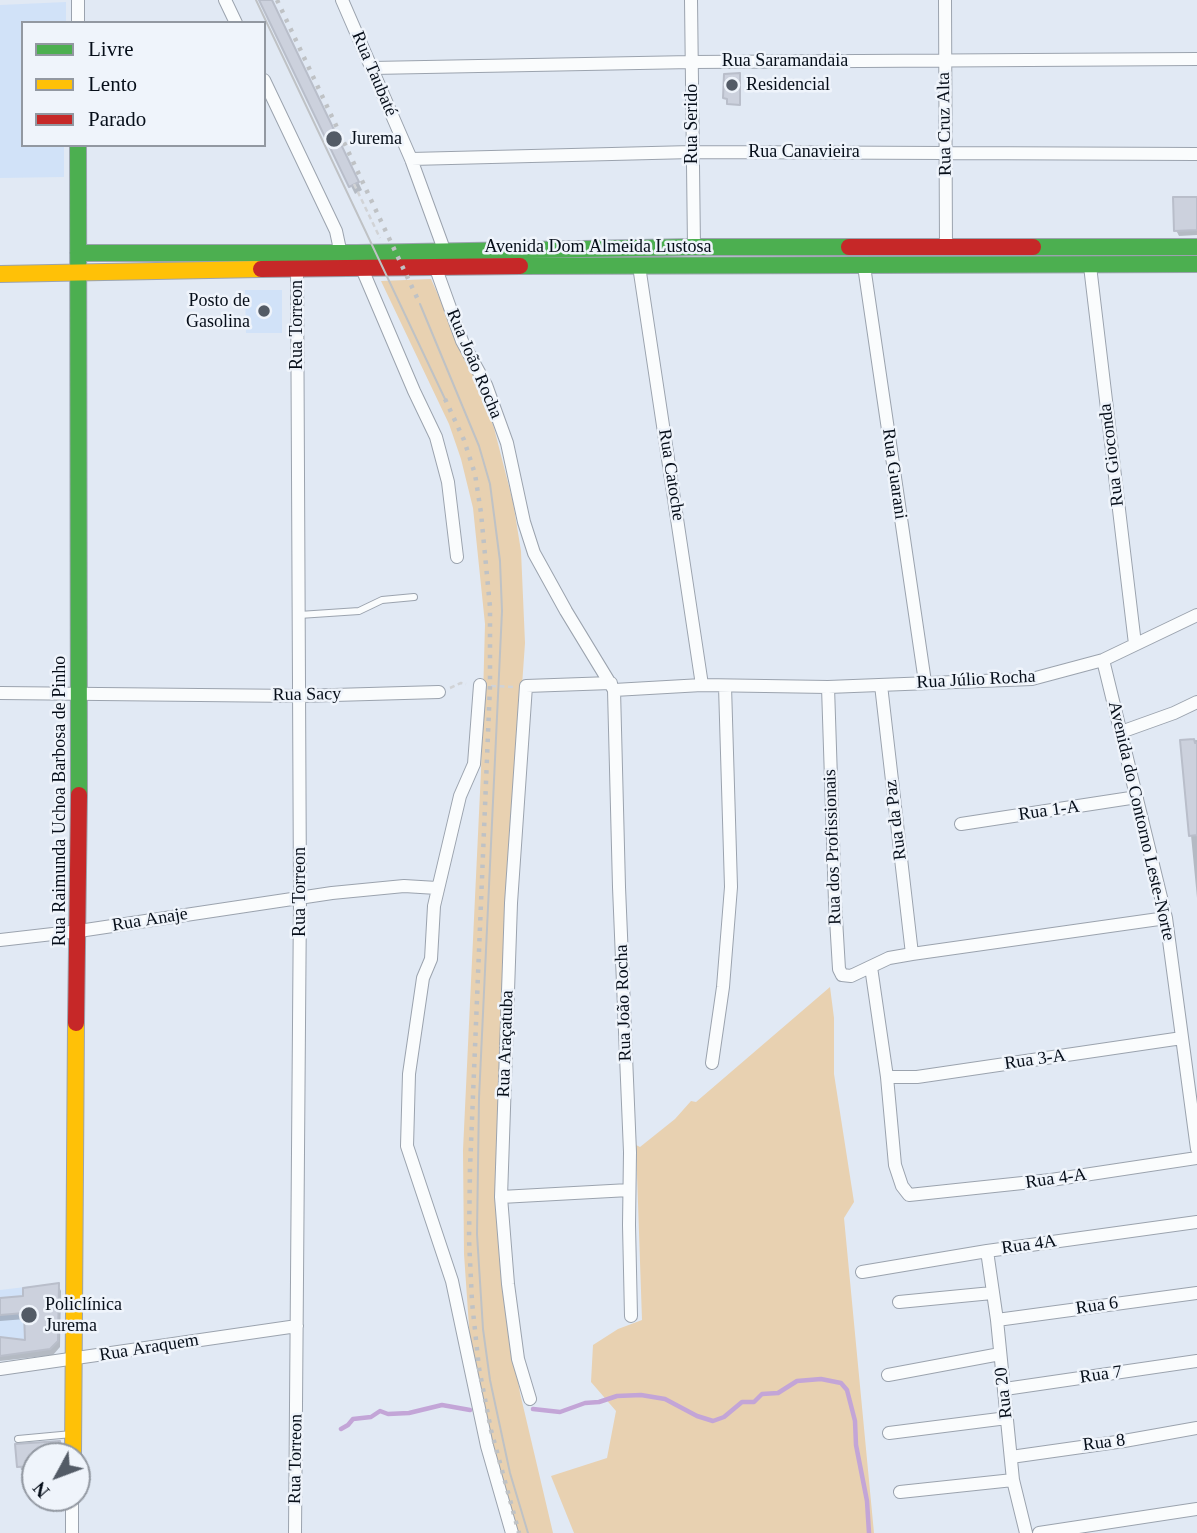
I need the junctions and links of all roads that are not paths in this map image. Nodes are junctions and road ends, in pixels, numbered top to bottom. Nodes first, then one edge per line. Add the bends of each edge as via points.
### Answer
1 (78, 0) edge
2 (225, 0) edge
3 (342, 0) edge
4 (691, 0) edge
5 (945, 0) edge
6 (78, 21) edge
7 (235, 21) edge
8 (1197, 58) edge
9 (944, 61) junction
10 (692, 62) junction
11 (372, 68) junction
12 (266, 84) edge
13 (78, 147) edge
14 (692, 152) junction
15 (947, 153) junction
16 (1197, 154) edge
17 (411, 159) junction
18 (694, 247) junction
19 (1197, 247) edge
20 (946, 248) junction
21 (299, 251) junction
22 (78, 253) junction
23 (351, 260) junction
24 (443, 261) junction
25 (1197, 264) edge
26 (639, 266) junction
27 (864, 266) junction
28 (1090, 266) junction
29 (296, 268) junction
30 (0, 274) edge
31 (78, 274) junction
32 (457, 557) dead end
33 (414, 597) dead end
34 (299, 615) junction
35 (1197, 615) edge
36 (1135, 644) junction
37 (1103, 660) junction
38 (925, 682) junction
39 (480, 685) road end
40 (702, 685) junction
41 (881, 685) junction
42 (613, 686) junction
43 (725, 686) junction
44 (828, 687) junction
45 (439, 692) road end
46 (0, 693) edge
47 (80, 695) junction
48 (299, 696) junction
49 (1197, 702) edge
50 (1121, 732) junction
51 (1137, 797) junction
52 (961, 824) dead end
53 (437, 888) junction
54 (300, 897) junction
55 (1166, 918) junction
56 (79, 932) junction
57 (0, 940) edge
58 (912, 954) junction
59 (870, 967) junction
60 (1182, 1038) junction
61 (712, 1063) dead end
62 (887, 1077) junction
63 (1197, 1149) edge
64 (1197, 1158) edge
65 (629, 1190) junction
66 (501, 1197) junction
67 (1197, 1222) edge
68 (987, 1251) junction
69 (862, 1272) dead end
70 (992, 1293) junction
71 (1197, 1293) edge
72 (900, 1301) dead end
73 (631, 1316) dead end
74 (997, 1320) junction
75 (297, 1326) junction
76 (1000, 1354) junction
77 (72, 1360) junction
78 (1197, 1362) edge
79 (0, 1369) edge
80 (888, 1376) dead end
81 (1005, 1389) junction
82 (530, 1399) dead end
83 (1006, 1418) junction
84 (1197, 1429) edge
85 (890, 1433) dead end
86 (74, 1434) junction
87 (18, 1439) dead end
88 (74, 1442) edge
89 (1011, 1457) junction
90 (1013, 1480) junction
91 (900, 1492) dead end
92 (1197, 1509) edge
93 (72, 1512) edge
94 (72, 1533) edge
95 (295, 1533) edge
96 (512, 1533) edge
97 (1026, 1533) edge
98 (1039, 1533) edge

1 - 6 street
2 - 7 street
3 - 11 street, Rua Taubaté
4 - 10 street, Rua Serido
5 - 9 street, Rua Cruz Alta
8 - 9 street, Rua Saramandaia
9 - 10 street, Rua Saramandaia
9 - 15 street, Rua Cruz Alta
10 - 11 street, Rua Saramandaia
10 - 14 street, Rua Serido
11 - 17 street, Rua Taubaté
12 - 23 street
13 - 22 main road, Rua Raimunda Uchoa Barbosa de Pinho
14 - 15 street, Rua Canavieira
14 - 17 street, Rua Canavieira
14 - 18 street, Rua Serido
15 - 16 street, Rua Canavieira
15 - 20 street, Rua Cruz Alta
17 - 24 street, Rua Taubaté
18 - 20 main road, Avenida Dom Almeida Lustosa
18 - 24 main road, Avenida Dom Almeida Lustosa
19 - 20 main road, Avenida Dom Almeida Lustosa
21 - 22 main road, Avenida Dom Almeida Lustosa
21 - 23 main road, Avenida Dom Almeida Lustosa
21 - 29 street, Rua Torreon
22 - 31 main road, Rua Raimunda Uchoa Barbosa de Pinho
23 - 24 main road, Avenida Dom Almeida Lustosa
23 - 29 main road, Avenida Dom Almeida Lustosa
23 - 32 street via 436,437
24 - 26 main road, Avenida Dom Almeida Lustosa
24 - 42 street, Rua João Rocha via 463,341 486,385 507,443 534,553
25 - 28 main road, Avenida Dom Almeida Lustosa
26 - 27 main road, Avenida Dom Almeida Lustosa
26 - 40 street, Rua Catoche
27 - 28 main road, Avenida Dom Almeida Lustosa
27 - 38 street, Rua Guarani
28 - 36 street, Rua Gioconda
29 - 31 main road, Avenida Dom Almeida Lustosa
29 - 34 street, Rua Torreon
30 - 31 main road, Avenida Dom Almeida Lustosa
31 - 47 main road, Rua Raimunda Uchoa Barbosa de Pinho
33 - 34 lane via 382,600 359,611
34 - 48 street, Rua Torreon
35 - 36 street, Rua Júlio Rocha
36 - 37 street, Rua Júlio Rocha
37 - 38 street, Rua Júlio Rocha via 1032,679
37 - 50 street, Avenida do Contorno Leste-Norte
38 - 41 street, Rua Júlio Rocha
39 - 53 street via 474,764 460,796
40 - 42 street
40 - 43 street
41 - 44 street, Rua Júlio Rocha
41 - 58 street, Rua da Paz
42 - 65 street, Rua João Rocha
42 - 66 street, Rua Araçatuba via 526,687 511,903
43 - 44 street
43 - 61 street via 731,887
44 - 59 street, Rua dos Profissionais via 839,969 846,976
45 - 48 street, Rua Sacy
46 - 47 street, Rua Sacy
47 - 48 street, Rua Sacy
47 - 56 main road, Rua Raimunda Uchoa Barbosa de Pinho
48 - 54 street, Rua Torreon
49 - 50 street
50 - 51 street, Avenida do Contorno Leste-Norte
51 - 52 street, Rua 1-A
51 - 55 street, Avenida do Contorno Leste-Norte
53 - 54 street, Rua Anaje via 404,886
53 - 96 street via 430,959 409,1074 407,1146 452,1281 486,1446
54 - 56 street, Rua Anaje
54 - 75 street, Rua Torreon
55 - 58 street, Rua dos Profissionais
55 - 60 street, Avenida do Contorno Leste-Norte
56 - 57 street, Rua Anaje
56 - 77 main road, Rua Raimunda Uchoa Barbosa de Pinho
58 - 59 street, Rua dos Profissionais
59 - 62 street
60 - 62 street, Rua 3-A via 917,1077
60 - 63 street, Avenida do Contorno Leste-Norte
62 - 64 street, Rua 4-A via 895,1165 902,1186 914,1196
65 - 66 street
65 - 73 street, Rua João Rocha
66 - 82 street, Rua Araçatuba via 508,1284
67 - 68 street, Rua 4A
68 - 69 street, Rua 4A
68 - 70 street, Rua 20
70 - 72 street
70 - 74 street, Rua 20
71 - 74 street, Rua 6
74 - 76 street, Rua 20
75 - 77 street, Rua Araquem
75 - 95 street, Rua Torreon
76 - 80 street
76 - 81 street, Rua 20
77 - 79 street, Rua Araquem
77 - 86 main road, Rua Raimunda Uchoa Barbosa de Pinho
78 - 81 street, Rua 7
81 - 83 street, Rua 20
83 - 85 street
83 - 89 street, Rua 20
84 - 89 street, Rua 8
86 - 87 lane
86 - 88 main road, Rua Raimunda Uchoa Barbosa de Pinho
89 - 90 street, Rua 20
90 - 91 street
90 - 97 street, Rua 20
92 - 98 street
93 - 94 street

